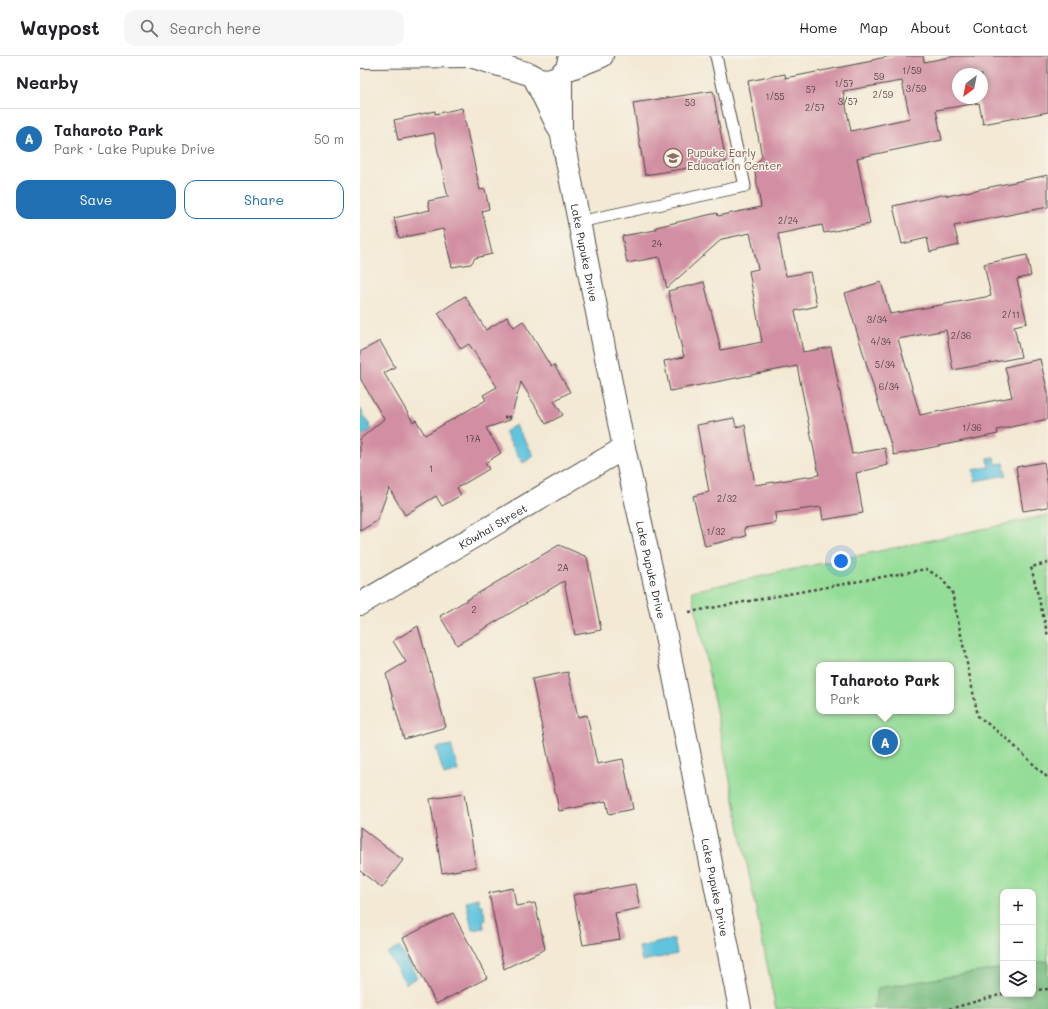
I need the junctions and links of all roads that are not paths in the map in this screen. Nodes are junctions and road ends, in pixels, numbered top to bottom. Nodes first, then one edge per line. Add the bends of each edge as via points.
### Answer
1 (470, 56) edge
2 (602, 56) edge
3 (716, 56) edge
4 (360, 57) edge
5 (565, 67) edge
6 (528, 69) edge
7 (561, 131) junction
8 (579, 222) junction
9 (624, 448) junction
10 (360, 604) edge
11 (740, 1009) edge

1 - 4 street
1 - 6 street
2 - 5 street
3 - 8 lane via 745,186
5 - 6 street via 549,80 538,79
5 - 7 street, Lake Pupuke Drive
6 - 7 street, Lake Pupuke Drive
7 - 8 street, Lake Pupuke Drive
8 - 9 street, Lake Pupuke Drive
9 - 10 street, Kōwhai Street
9 - 11 street, Lake Pupuke Drive via 662,616

